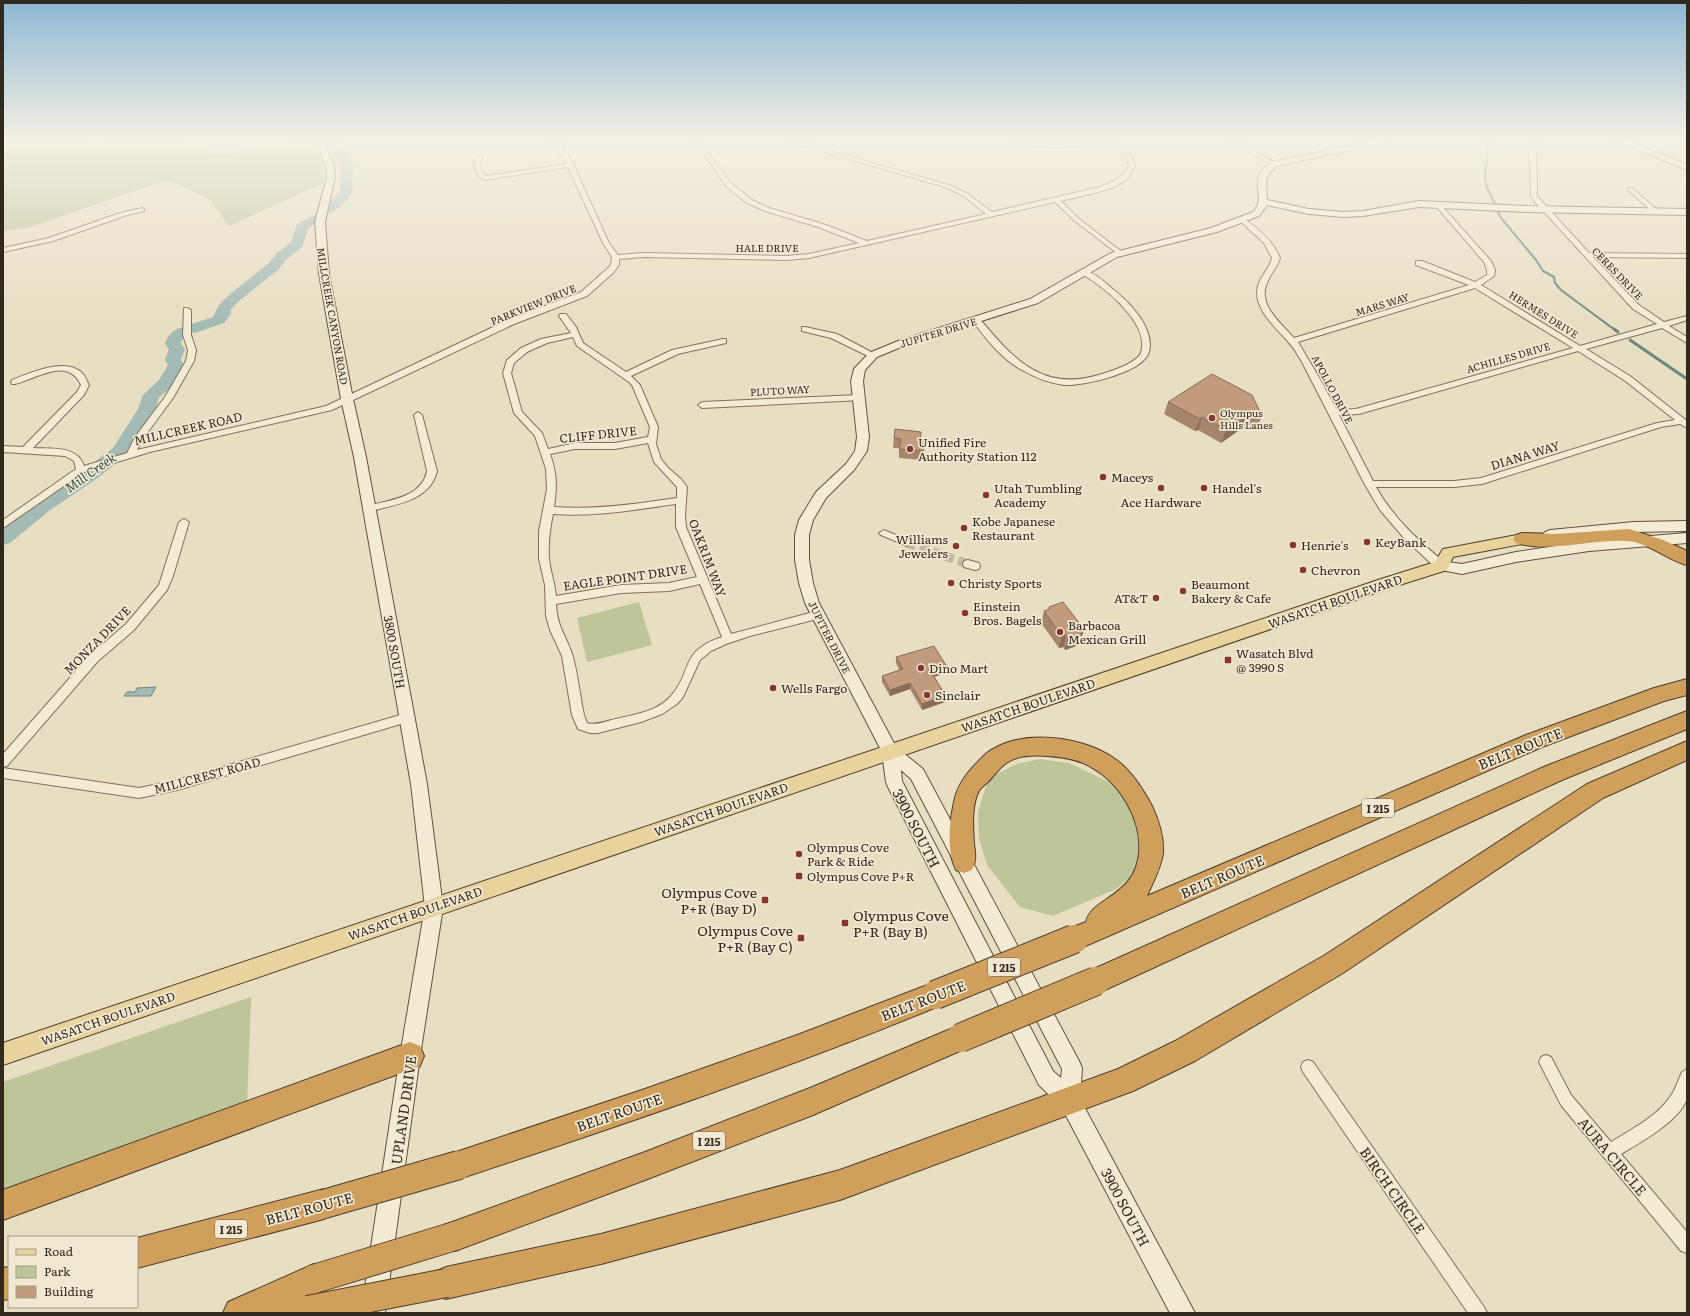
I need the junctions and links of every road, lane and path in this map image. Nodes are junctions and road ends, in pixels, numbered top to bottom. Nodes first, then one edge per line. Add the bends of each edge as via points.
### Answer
1 (325, 202) edge
2 (587, 202) edge
3 (751, 202) edge
4 (975, 202) edge
5 (1046, 202) edge
6 (1059, 202) edge
7 (1264, 202) edge
8 (1266, 202) edge
9 (1539, 202) edge
10 (1645, 202) edge
11 (1438, 205) junction
12 (1544, 209) junction
13 (142, 210) dead end
14 (1655, 211) junction
15 (1687, 212) edge
16 (991, 215) junction
17 (1242, 220) junction
18 (866, 243) junction
19 (3, 250) edge
20 (1120, 253) junction
21 (1587, 255) junction
22 (1687, 256) edge
23 (616, 257) junction
24 (1419, 263) dead end
25 (1084, 272) junction
26 (1476, 285) junction
27 (187, 310) dead end
28 (563, 316) dead end
29 (1687, 318) edge
30 (976, 320) junction
31 (1661, 325) junction
32 (805, 329) dead end
33 (575, 334) junction
34 (723, 341) dead end
35 (1293, 341) junction
36 (1687, 341) edge
37 (1580, 348) junction
38 (873, 355) junction
39 (626, 375) junction
40 (14, 382) dead end
41 (859, 398) junction
42 (347, 399) junction
43 (702, 405) dead end
44 (1334, 413) junction
45 (418, 415) dead end
46 (1685, 423) edge
47 (652, 439) junction
48 (3, 449) edge
49 (25, 451) junction
50 (546, 452) junction
51 (131, 454) junction
52 (81, 470) junction
53 (1370, 484) junction
54 (680, 500) junction
55 (370, 508) junction
56 (550, 510) junction
57 (184, 522) dead end
58 (3, 525) edge
59 (1687, 526) edge
60 (884, 533) dead end
61 (1687, 538) edge
62 (1522, 539) junction
63 (1648, 541) junction
64 (908, 543) tunnel mouth
65 (1687, 560) edge
66 (1441, 566) junction
67 (702, 579) junction
68 (550, 601) junction
69 (817, 615) junction
70 (728, 639) junction
71 (1687, 687) edge
72 (407, 718) junction
73 (1687, 720) edge
74 (1687, 750) edge
75 (890, 752) junction
76 (3, 762) edge
77 (3, 773) edge
78 (964, 862) junction
79 (434, 907) junction
80 (1074, 939) junction
81 (3, 1054) edge
82 (410, 1056) junction
83 (1546, 1062) dead end
84 (1308, 1067) dead end
85 (1687, 1077) edge
86 (1069, 1101) junction
87 (1609, 1152) junction
88 (3, 1205) edge
89 (1687, 1245) edge
90 (138, 1253) edge
91 (239, 1313) edge
92 (249, 1313) edge
93 (373, 1313) edge
94 (1183, 1313) edge
95 (1478, 1313) edge

1 - 42 street, MILLCREEK CANYON ROAD via 320,222 322,257
2 - 23 street via 606,243
3 - 18 street
4 - 16 street
5 - 16 street, HALE DRIVE
6 - 20 street
7 - 17 street, JUPITER DRIVE via 1260,211
8 - 11 street via 1339,215 1407,205
9 - 12 street, CERES DRIVE
10 - 14 street
11 - 12 street
11 - 26 street via 1490,267 1490,276
12 - 14 street
12 - 21 street, CERES DRIVE
13 - 19 street via 122,214 56,238
14 - 15 street
16 - 18 street, HALE DRIVE
17 - 20 street, JUPITER DRIVE via 1199,235
17 - 35 street, APOLLO DRIVE via 1258,233 1275,255 1276,260 1262,284 1262,297 1270,316
18 - 23 street, HALE DRIVE via 795,258 644,255
20 - 25 street, JUPITER DRIVE
21 - 22 street
21 - 31 street, CERES DRIVE via 1636,307
23 - 42 street, PARKVIEW DRIVE via 610,271 579,297 511,322
24 - 26 street, HERMES DRIVE
25 - 30 street, JUPITER DRIVE via 1034,301
25 - 30 street via 1104,284 1144,330 1145,352 1141,358 1125,368 1089,382 1070,383 1049,379 1015,362
26 - 35 street, MARS WAY
26 - 37 street, HERMES DRIVE
27 - 51 street via 188,335 192,350 190,361 169,398 138,439
28 - 33 street, OAKRIM WAY
29 - 31 street, ACHILLES DRIVE
30 - 38 street, JUPITER DRIVE via 902,343
31 - 36 street, CERES DRIVE
31 - 37 street, ACHILLES DRIVE
32 - 38 street via 834,336
33 - 39 street, OAKRIM WAY via 584,348
33 - 50 street via 530,347 513,359 507,369 518,413 536,432
34 - 39 street via 675,352
35 - 44 street, APOLLO DRIVE
37 - 44 street, ACHILLES DRIVE via 1356,412
37 - 46 street, HERMES DRIVE via 1634,382
38 - 41 street, JUPITER DRIVE via 858,375
39 - 47 street, OAKRIM WAY via 635,383 646,405 654,427
40 - 49 street via 35,374 67,368 79,373 85,385 81,393
41 - 43 street, PLUTO WAY
41 - 69 street, JUPITER DRIVE via 862,451 850,468 821,495 806,520 802,536 803,572
42 - 51 street, MILLCREEK ROAD via 329,408
42 - 55 street, 3800 SOUTH
44 - 53 street, APOLLO DRIVE
45 - 55 street via 432,471 431,480 416,494
46 - 53 street, DIANA WAY via 1660,425 1482,481 1454,484
47 - 50 street, CLIFF DRIVE via 615,446 575,446
47 - 54 street, OAKRIM WAY via 659,463 681,484
48 - 49 street
49 - 52 street via 67,454 78,460
50 - 56 street via 551,473
51 - 52 street, MILLCREEK ROAD
52 - 58 street, MILLCREEK ROAD
53 - 66 street, APOLLO DRIVE via 1396,524
54 - 56 street via 608,511
54 - 67 street, OAKRIM WAY via 681,527
55 - 72 street, 3800 SOUTH
56 - 68 street via 544,531 543,551 550,586
57 - 76 street, MONZA DRIVE via 163,587 130,627 94,658
59 - 62 street via 1634,527
60 - 64 street
61 - 63 street, WASATCH BOULEVARD
62 - 63 highway via 1556,540 1621,535
62 - 66 main road via 1448,553
63 - 65 highway
63 - 66 street, WASATCH BOULEVARD via 1553,551 1462,569
66 - 75 main road, WASATCH BOULEVARD
67 - 68 street, EAGLE POINT DRIVE via 669,586 621,589
67 - 70 street, OAKRIM WAY
68 - 70 street via 553,624 570,667 578,716 582,726 588,729 648,715 667,706 679,694 697,657 705,649
69 - 70 street
69 - 75 street, JUPITER DRIVE
71 - 80 highway, BELT ROUTE / I 215 via 1661,694 1534,741
72 - 77 street, MILLCREST ROAD via 177,785 139,793
72 - 79 street, 3800 SOUTH via 419,784
73 - 91 highway, I 215, bridge via 1554,773 1096,981 813,1101 455,1236 314,1279
74 - 86 highway via 1595,791 1334,964 1184,1051 1123,1081
75 - 78 street, 3900 SOUTH via 917,774
75 - 79 main road, WASATCH BOULEVARD
75 - 86 street, 3900 SOUTH via 894,782 941,874 1046,1078
78 - 80 highway via 962,814 971,784 1002,755 1030,746 1057,748 1083,754 1107,765 1125,782 1141,806 1152,847 1150,864 1136,891
78 - 86 street, 3900 SOUTH via 1072,1068
79 - 81 main road, WASATCH BOULEVARD
79 - 82 street, UPLAND DRIVE
80 - 90 highway, BELT ROUTE / I 215, bridge via 800,1047 645,1103 459,1165 324,1204
82 - 88 highway
82 - 93 street, UPLAND DRIVE
83 - 87 street, AURA CIRCLE via 1566,1100
84 - 95 street, BIRCH CIRCLE
85 - 87 street via 1685,1088 1673,1107 1656,1124
86 - 92 highway, bridge via 840,1185 601,1249 308,1310
86 - 94 street, 3900 SOUTH
87 - 89 street, AURA CIRCLE

